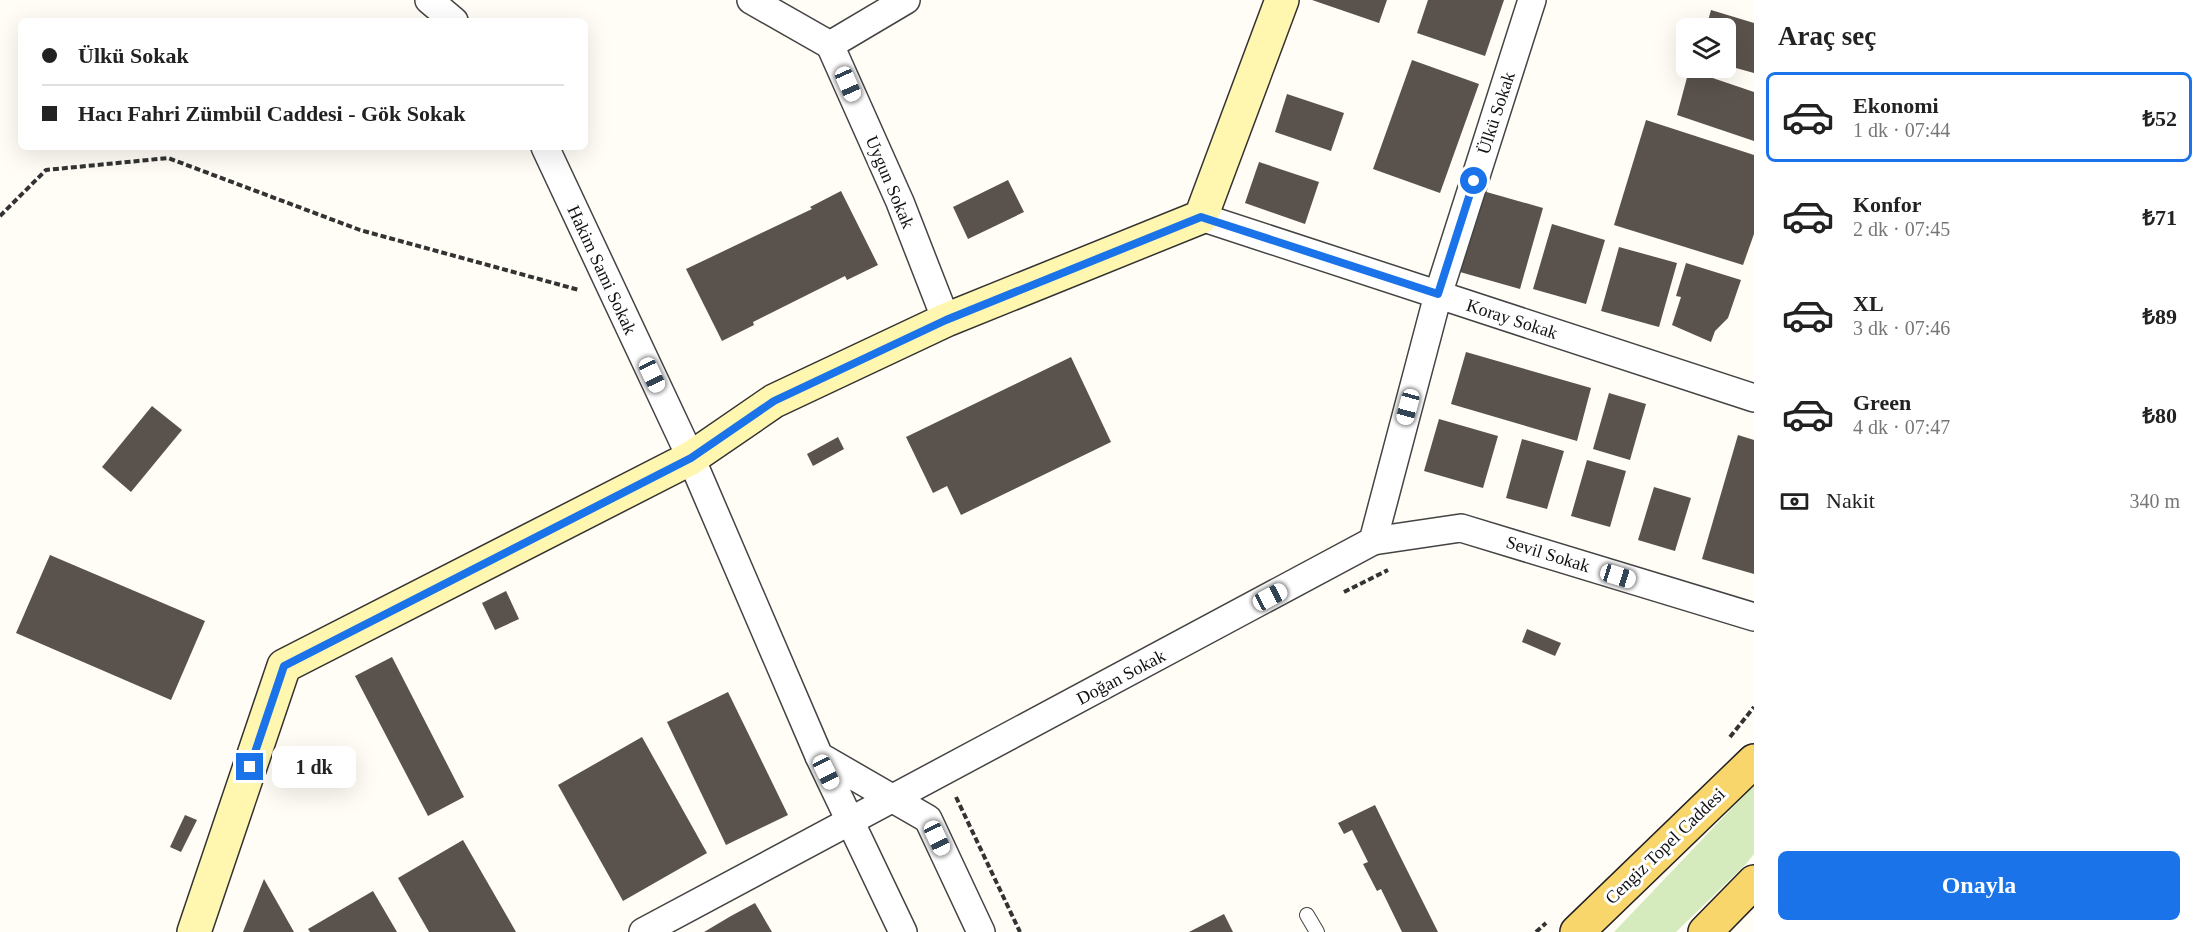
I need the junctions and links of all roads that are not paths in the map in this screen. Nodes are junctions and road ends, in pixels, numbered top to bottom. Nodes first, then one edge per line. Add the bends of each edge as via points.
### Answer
1 (429, 0) edge
2 (751, 0) edge
3 (906, 0) edge
4 (1282, 0) edge
5 (1532, 0) edge
6 (450, 18) edge
7 (830, 45) junction
8 (545, 150) edge
9 (1201, 217) junction
10 (1438, 294) junction
11 (946, 320) junction
12 (1754, 397) edge
13 (691, 458) junction
14 (1373, 541) junction
15 (1754, 617) edge
16 (819, 756) junction
17 (1754, 761) edge
18 (893, 799) junction
19 (850, 822) junction
20 (1754, 882) edge
21 (1307, 915) dead end
22 (194, 932) edge
23 (643, 932) edge
24 (903, 932) edge
25 (981, 932) edge
26 (1317, 932) edge
27 (1577, 932) edge
28 (1705, 932) edge

1 - 6 street
2 - 7 street
3 - 7 street
4 - 9 street
5 - 10 street, Ülkü Sokak
7 - 11 street, Uygun Sokak via 900,202
8 - 13 street, Hakim Sami Sokak
9 - 10 street, Koray Sokak
9 - 11 street
10 - 12 street, Koray Sokak
10 - 14 street
11 - 13 street via 774,401
13 - 16 street, Hakim Sami Sokak
13 - 22 street via 284,666
14 - 15 street, Sevil Sokak via 1461,528
14 - 18 street, Doğan Sokak
16 - 18 street
16 - 19 street, Hakim Sami Sokak
17 - 27 main road, Cengiz Topel Caddesi
18 - 19 street, Doğan Sokak
18 - 25 street via 928,819
19 - 23 street, Doğan Sokak
19 - 24 street, Hakim Sami Sokak
20 - 28 main road
21 - 26 lane

